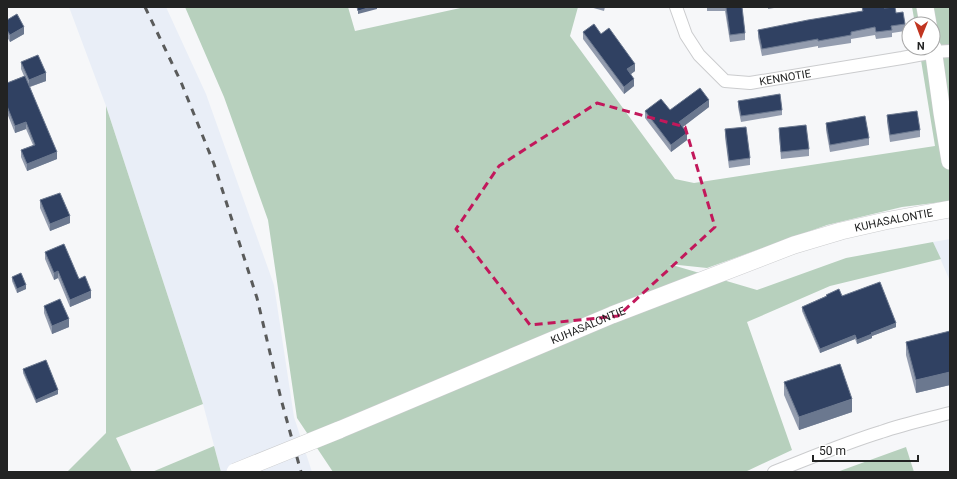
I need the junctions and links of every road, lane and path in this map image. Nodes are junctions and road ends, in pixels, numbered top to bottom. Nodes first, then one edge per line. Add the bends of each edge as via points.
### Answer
1 (676, 7) edge
2 (913, 56) edge
3 (939, 56) edge
4 (950, 161) edge
5 (950, 209) edge
6 (950, 413) edge
7 (235, 472) edge
8 (774, 472) edge

1 - 2 street, KENNOTIE via 686,35 699,55 725,81 750,83
3 - 4 main road via 942,113
5 - 7 main road, KUHASALONTIE, bridge via 841,231 794,245 612,315
6 - 8 street via 881,432

